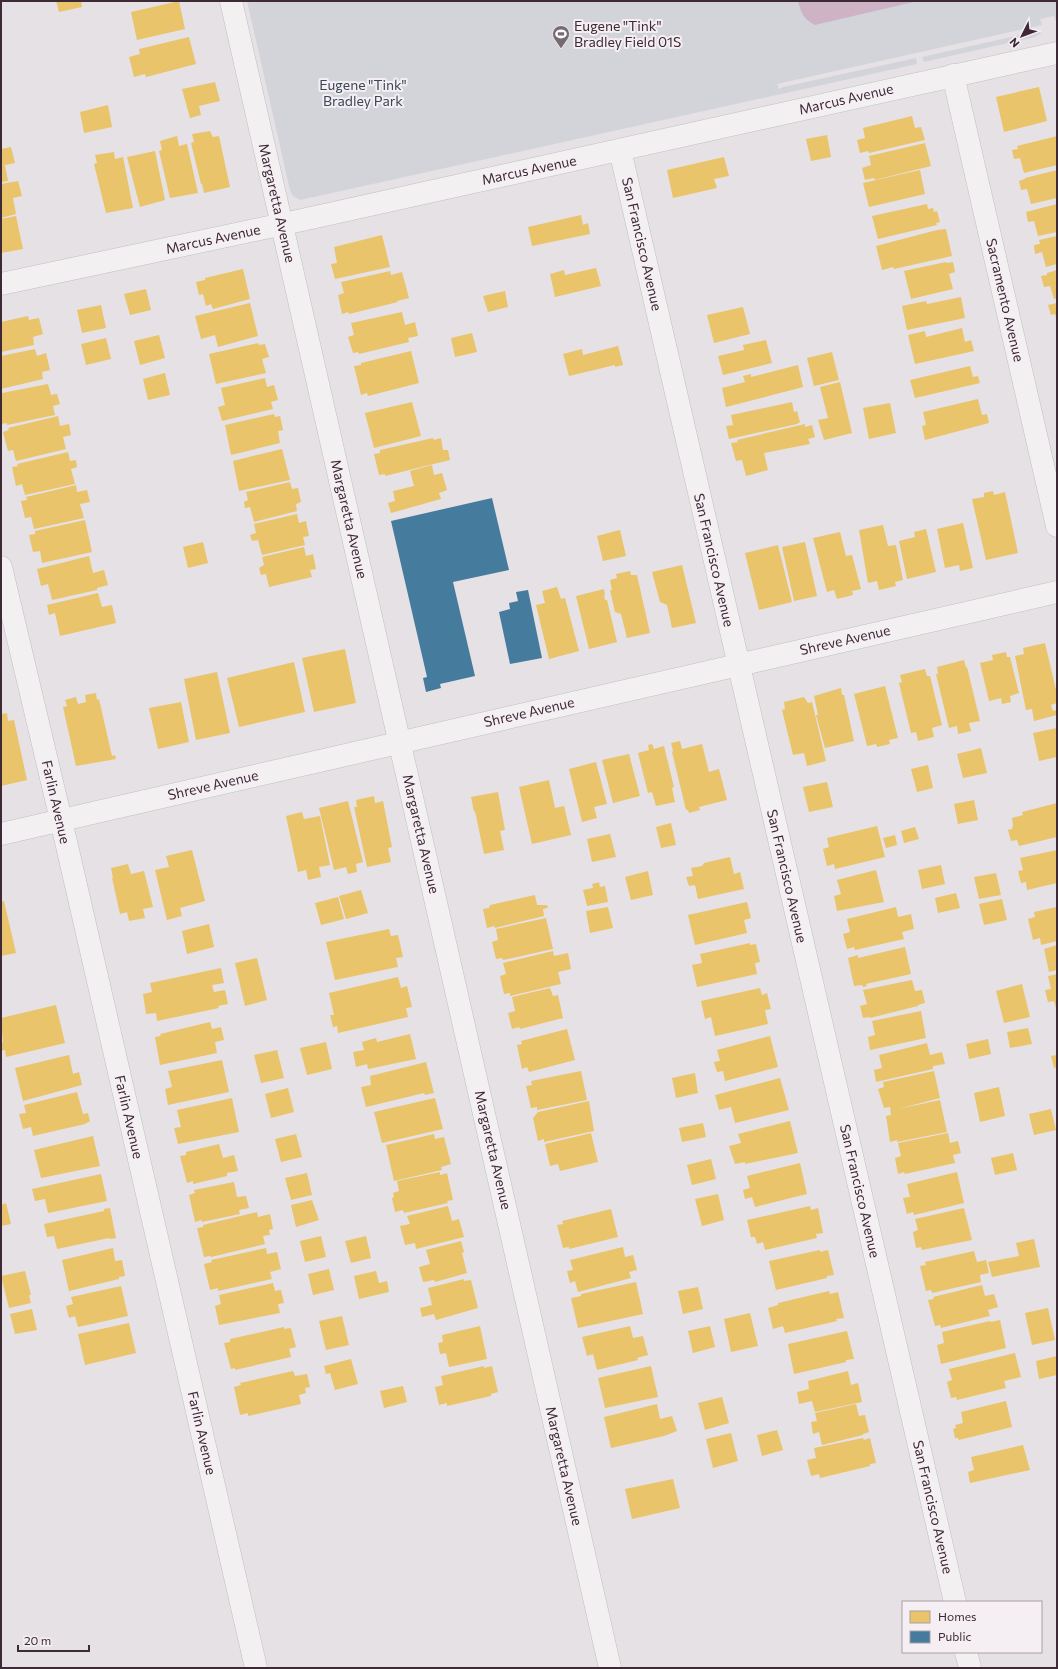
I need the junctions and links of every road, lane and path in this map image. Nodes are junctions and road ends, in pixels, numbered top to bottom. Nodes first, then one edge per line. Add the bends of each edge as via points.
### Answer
1 (231, 1) edge
2 (1057, 52) edge
3 (953, 75) junction
4 (620, 150) junction
5 (282, 224) junction
6 (1, 284) edge
7 (1057, 526) edge
8 (1, 567) edge
9 (1057, 592) edge
10 (739, 665) junction
11 (400, 742) junction
12 (61, 820) junction
13 (1, 834) edge
14 (955, 1601) edge
15 (966, 1653) edge
16 (256, 1668) edge
17 (610, 1668) edge
18 (970, 1668) edge

1 - 5 street, Margaretta Avenue
2 - 3 street, Marcus Avenue
3 - 4 street, Marcus Avenue
3 - 7 street, Sacramento Avenue
4 - 5 street, Marcus Avenue
4 - 10 street, San Francisco Avenue
5 - 6 street, Marcus Avenue
5 - 11 street, Margaretta Avenue
8 - 12 street, Farlin Avenue
9 - 10 street, Shreve Avenue
10 - 11 street, Shreve Avenue
10 - 14 street, San Francisco Avenue
11 - 12 street, Shreve Avenue
11 - 17 street, Margaretta Avenue
12 - 13 street, Shreve Avenue
12 - 16 street, Farlin Avenue
15 - 18 street

